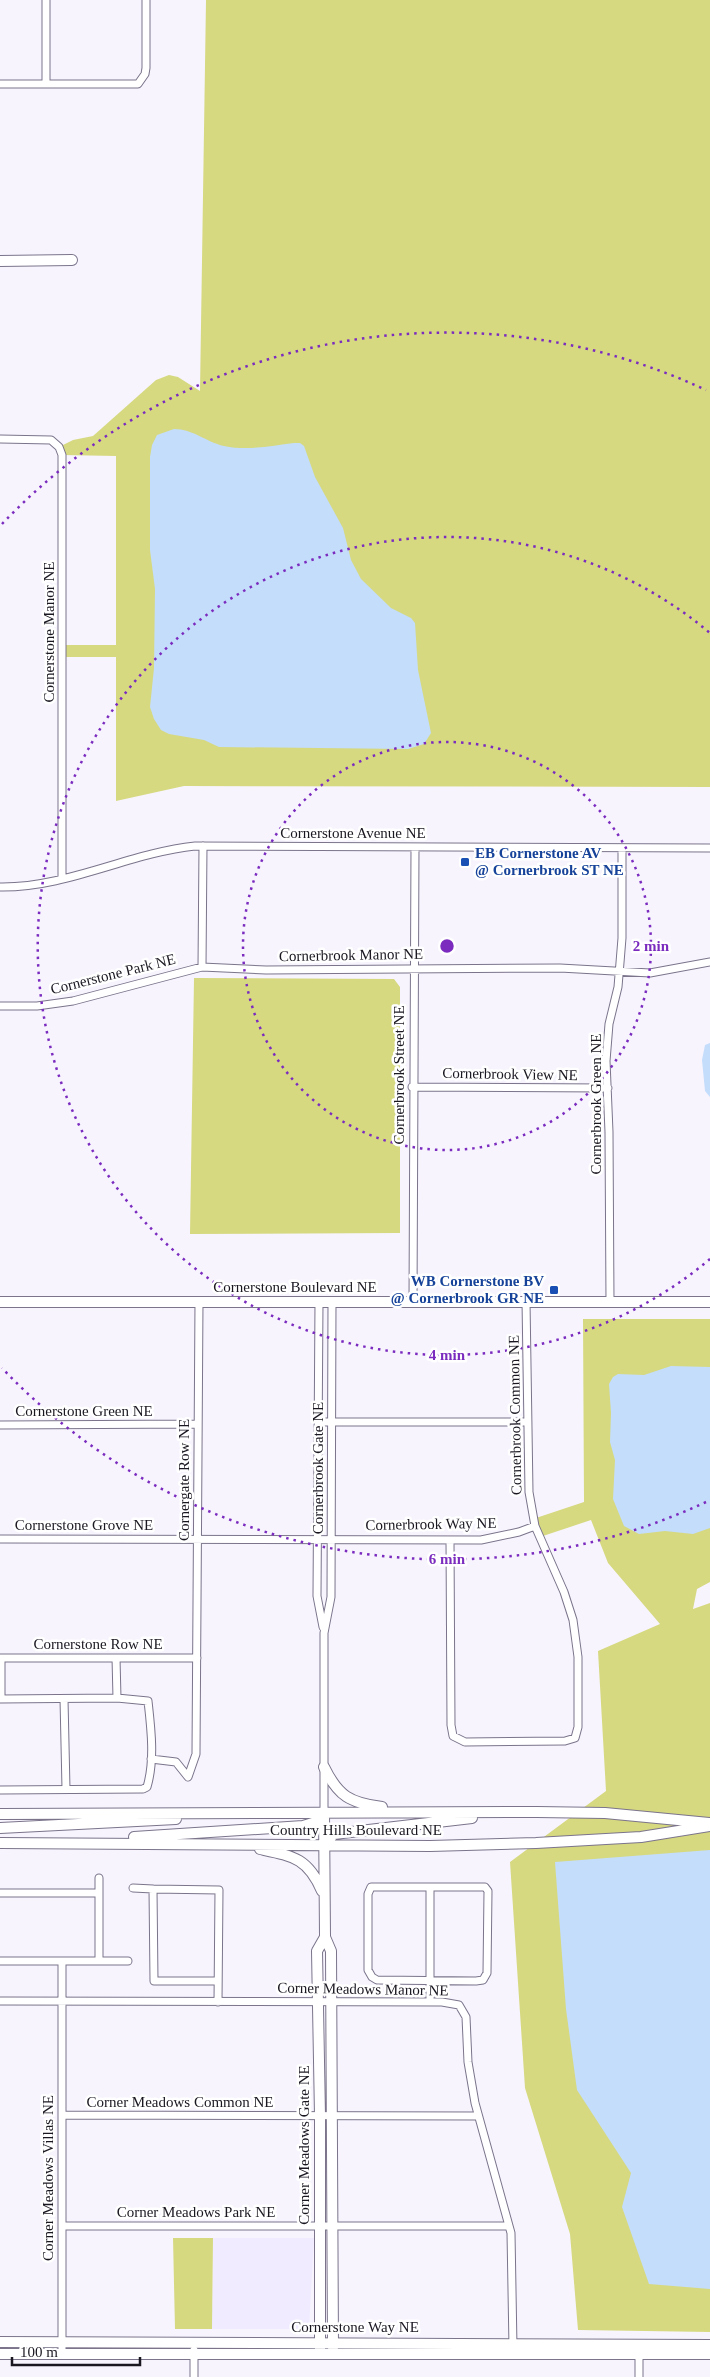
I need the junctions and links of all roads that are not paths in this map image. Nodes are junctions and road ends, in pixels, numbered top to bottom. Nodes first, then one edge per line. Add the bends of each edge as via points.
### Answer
1 (46, 0) edge
2 (146, 0) edge
3 (0, 84) edge
4 (46, 84) junction
5 (72, 260) dead end
6 (0, 261) edge
7 (0, 439) edge
8 (203, 846) junction
9 (415, 847) junction
10 (622, 848) junction
11 (710, 848) edge
12 (62, 879) junction
13 (0, 887) edge
14 (710, 962) edge
15 (202, 967) junction
16 (413, 968) junction
17 (618, 971) junction
18 (0, 1006) edge
19 (412, 1087) junction
20 (608, 1088) junction
21 (526, 1301) junction
22 (0, 1302) edge
23 (199, 1302) junction
24 (320, 1302) junction
25 (332, 1302) junction
26 (413, 1302) junction
27 (610, 1302) junction
28 (710, 1302) edge
29 (319, 1422) junction
30 (332, 1422) junction
31 (528, 1422) junction
32 (198, 1424) junction
33 (0, 1425) edge
34 (535, 1526) junction
35 (0, 1539) edge
36 (198, 1539) junction
37 (325, 1540) junction
38 (450, 1540) junction
39 (324, 1633) junction
40 (0, 1658) edge
41 (116, 1658) junction
42 (197, 1658) junction
43 (117, 1698) junction
44 (1, 1699) edge
45 (64, 1699) junction
46 (151, 1760) junction
47 (324, 1767) junction
48 (0, 1790) edge
49 (66, 1790) junction
50 (0, 1809) edge
51 (324, 1812) junction
52 (500, 1812) junction
53 (220, 1813) junction
54 (425, 1813) junction
55 (0, 1814) edge
56 (26, 1814) junction
57 (710, 1824) edge
58 (0, 1828) edge
59 (63, 1842) junction
60 (0, 1843) edge
61 (237, 1845) junction
62 (324, 1845) junction
63 (99, 1878) dead end
64 (430, 1886) junction
65 (133, 1888) dead end
66 (153, 1889) junction
67 (0, 1892) edge
68 (99, 1893) junction
69 (324, 1896) junction
70 (325, 1937) junction
71 (0, 1961) edge
72 (62, 1961) junction
73 (99, 1961) junction
74 (128, 1961) dead end
75 (430, 1980) junction
76 (218, 1982) junction
77 (0, 2001) edge
78 (62, 2001) junction
79 (218, 2002) junction
80 (317, 2002) junction
81 (331, 2002) junction
82 (430, 2002) junction
83 (62, 2115) junction
84 (325, 2116) junction
85 (478, 2116) junction
86 (62, 2226) junction
87 (325, 2226) junction
88 (509, 2226) junction
89 (0, 2342) edge
90 (62, 2342) junction
91 (194, 2342) junction
92 (320, 2342) junction
93 (333, 2342) junction
94 (710, 2345) edge
95 (513, 2348) junction
96 (639, 2349) junction
97 (0, 2354) edge
98 (62, 2354) junction
99 (320, 2354) junction
100 (332, 2354) junction
101 (710, 2354) edge
102 (194, 2355) junction
103 (194, 2377) edge
104 (639, 2377) edge

1 - 4 street
2 - 4 street via 146,68 138,84
3 - 4 street
5 - 6 street
7 - 12 street, Cornerstone Manor NE via 51,440 62,454
8 - 9 street, Cornerstone Avenue NE
8 - 12 street, Cornerstone Avenue NE via 154,853
8 - 15 street
9 - 10 street, Cornerstone Avenue NE
9 - 16 street, Cornerbrook Street NE
10 - 11 street, Cornerstone Avenue NE
10 - 17 street, Cornerbrook Green NE via 622,938
12 - 13 street, Cornerstone Avenue NE
14 - 17 street, Cornerbrook Manor NE via 650,972
15 - 16 street, Cornerbrook Manor NE via 266,970
15 - 18 street, Cornerstone Park NE via 73,1001 37,1006
16 - 17 street, Cornerbrook Manor NE
16 - 19 street, Cornerbrook Street NE
17 - 20 street, Cornerbrook Green NE via 607,1041
19 - 20 street, Cornerbrook View NE
19 - 26 street, Cornerbrook Street NE
20 - 27 street, Cornerbrook Green NE
21 - 26 street, Cornerstone Boulevard NE
21 - 27 street, Cornerstone Boulevard NE
21 - 31 street, Cornerbrook Common NE
22 - 23 street, Cornerstone Boulevard NE
23 - 24 street, Cornerstone Boulevard NE
23 - 32 street, Cornergate Row NE
24 - 25 street, Cornerstone Boulevard NE
24 - 29 street, Cornerbrook Gate NE
25 - 26 street, Cornerstone Boulevard NE
25 - 30 street, Cornerbrook Gate NE
27 - 28 street, Cornerstone Boulevard NE
29 - 30 street
29 - 37 street, Cornerbrook Gate NE
30 - 31 street
30 - 37 street, Cornerbrook Gate NE
31 - 34 street, Cornerbrook Common NE via 528,1483
32 - 33 street, Cornerstone Green NE
32 - 36 street, Cornergate Row NE
34 - 38 street, Cornerbrook Way NE via 494,1538
34 - 38 street, Cornerbrook Common NE via 564,1592 576,1638 578,1727 576,1738 571,1740 465,1742 453,1736
35 - 36 street, Cornerstone Grove NE
36 - 37 street, Cornerstone Grove NE
36 - 42 street, Cornergate Row NE
37 - 38 street, Cornerbrook Way NE
37 - 39 street, Cornerbrook Gate NE via 331,1597
37 - 39 street, Cornerbrook Gate NE via 317,1596
39 - 47 street, Cornerbrook Gate NE
40 - 41 street, Cornerstone Row NE
40 - 44 street
41 - 42 street, Cornerstone Row NE
41 - 43 street
42 - 46 street, Cornergate Row NE via 198,1743 195,1762 188,1777 176,1762
43 - 45 street
43 - 46 street via 148,1701
44 - 45 street
45 - 49 street
46 - 49 street via 147,1787 143,1789
47 - 51 street, Cornerbrook Gate NE
47 - 54 street via 339,1792 350,1799 366,1805
48 - 49 street
50 - 56 street
51 - 53 street, Country Hills Boulevard NE
51 - 54 street, Country Hills Boulevard NE
51 - 59 street via 319,1821 303,1826
51 - 62 street, Corner Meadows Gate NE
52 - 54 street, Country Hills Boulevard NE
52 - 57 street, Country Hills Boulevard NE via 605,1814
52 - 62 street via 334,1834
53 - 56 street, Country Hills Boulevard NE
53 - 58 street via 157,1821
55 - 56 street, Country Hills Boulevard NE
57 - 62 street, Country Hills Boulevard NE via 641,1837 585,1841 430,1846
59 - 60 street, Country Hills Boulevard NE
59 - 61 street, Country Hills Boulevard NE
61 - 62 street, Country Hills Boulevard NE
61 - 69 street via 284,1854 305,1863 317,1878
62 - 69 street, Corner Meadows Gate NE
63 - 68 street
64 - 75 street
64 - 75 street via 482,1886 488,1891 486,1978 476,1981
64 - 75 street via 371,1887 368,1894 368,1970 377,1980
65 - 66 street
66 - 76 street via 154,1981
66 - 76 street via 219,1890
67 - 68 street
68 - 73 street
69 - 70 street, Corner Meadows Gate NE
70 - 80 street, Corner Meadows Gate NE via 317,1951
70 - 81 street, Corner Meadows Gate NE via 331,1951
71 - 72 street
72 - 73 street
72 - 78 street, Corner Meadows Villas NE
73 - 74 street
75 - 82 street
76 - 79 street
77 - 78 street, Corner Meadows Manor NE
78 - 79 street, Corner Meadows Manor NE
78 - 83 street, Corner Meadows Villas NE
79 - 80 street, Corner Meadows Manor NE
80 - 81 street, Corner Meadows Manor NE
80 - 84 street, Corner Meadows Gate NE
81 - 82 street, Corner Meadows Manor NE
81 - 84 street, Corner Meadows Gate NE
82 - 85 street, Corner Meadows Manor NE via 452,2003 464,2010
83 - 84 street, Corner Meadows Common NE
83 - 86 street, Corner Meadows Villas NE
84 - 85 street, Corner Meadows Common NE
84 - 87 street, Corner Meadows Gate NE
85 - 88 street, Corner Meadows Manor NE
86 - 87 street, Corner Meadows Park NE
86 - 90 street, Corner Meadows Villas NE
87 - 88 street, Corner Meadows Park NE
87 - 92 street, Corner Meadows Gate NE
87 - 93 street, Corner Meadows Gate NE
88 - 95 street, Corner Meadows Manor NE
89 - 90 street, Cornerstone Way NE
90 - 91 street, Cornerstone Way NE
90 - 98 street, Corner Meadows Villas NE
91 - 92 street, Cornerstone Way NE
91 - 102 street
92 - 93 street, Cornerstone Way NE
92 - 99 street, Corner Meadows Gate NE
93 - 95 street, Cornerstone Way NE
93 - 100 street, Corner Meadows Gate NE
94 - 96 street, Cornerstone Way NE
95 - 96 street, Cornerstone Way NE
95 - 100 street, Cornerstone Way NE
96 - 101 street, Cornerstone Way NE
96 - 104 street
97 - 98 street, Cornerstone Way NE
98 - 102 street, Cornerstone Way NE
99 - 100 street, Cornerstone Way NE
99 - 102 street, Cornerstone Way NE
102 - 103 street

